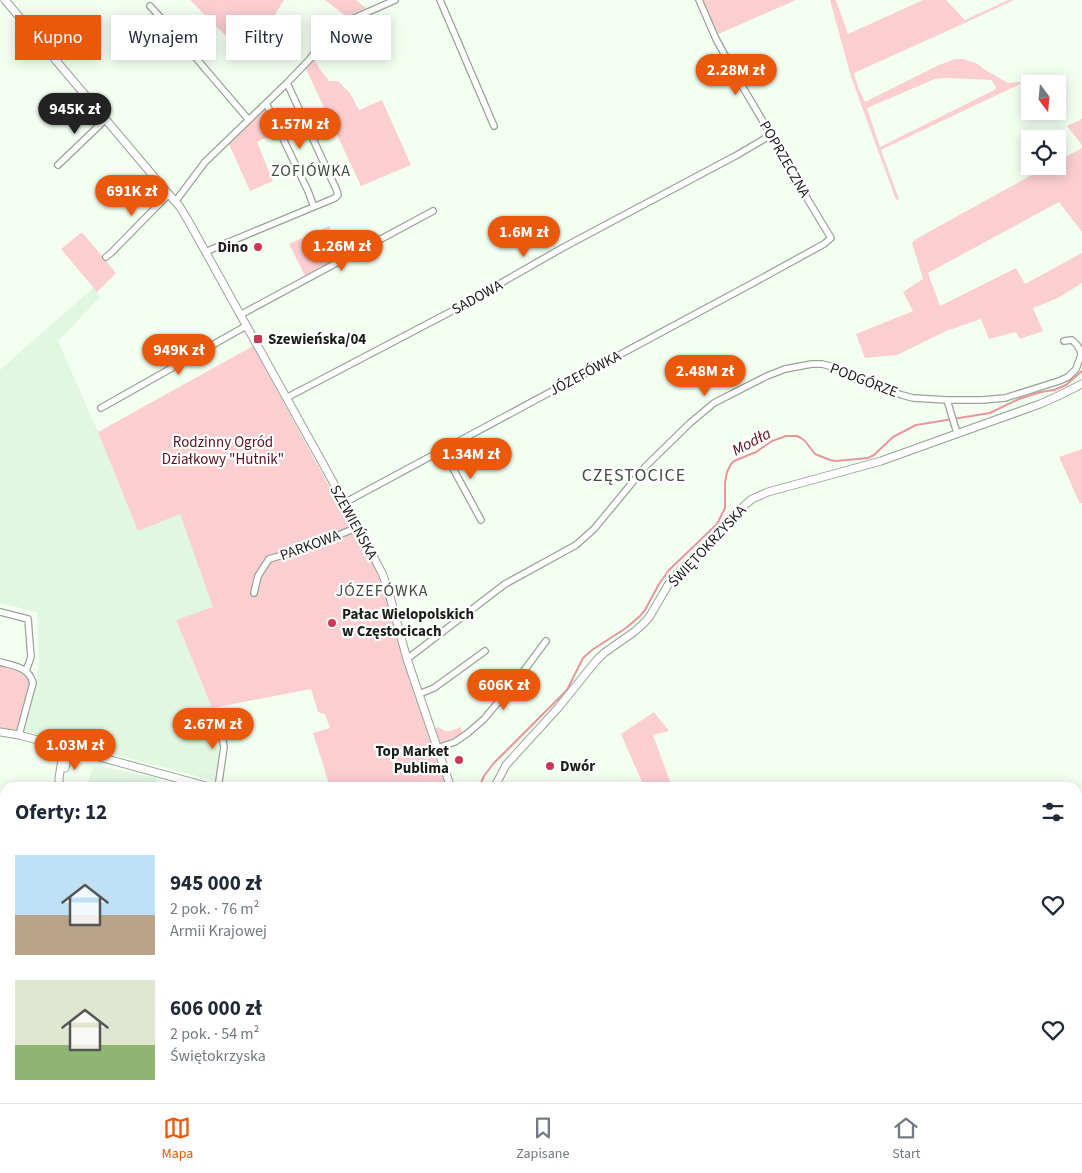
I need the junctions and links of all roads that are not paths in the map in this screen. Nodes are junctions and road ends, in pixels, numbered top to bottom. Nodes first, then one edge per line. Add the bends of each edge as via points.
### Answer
1 (5, 0) edge
2 (394, 0) edge
3 (440, 0) edge
4 (699, 0) edge
5 (150, 6) dead end
6 (287, 82) junction
7 (266, 102) junction
8 (248, 119) junction
9 (106, 120) junction
10 (494, 126) dead end
11 (771, 135) junction
12 (58, 165) dead end
13 (169, 194) junction
14 (175, 202) junction
15 (314, 207) junction
16 (433, 211) dead end
17 (831, 238) joint
18 (205, 252) junction
19 (106, 257) dead end
20 (240, 315) junction
21 (246, 326) junction
22 (1064, 341) dead end
23 (1082, 384) edge
24 (286, 398) junction
25 (947, 400) junction
26 (101, 408) dead end
27 (956, 431) junction
28 (443, 450) junction
29 (344, 503) junction
30 (480, 520) dead end
31 (358, 527) junction
32 (254, 593) dead end
33 (0, 612) edge
34 (546, 641) dead end
35 (485, 652) dead end
36 (407, 660) junction
37 (0, 662) edge
38 (26, 671) junction
39 (419, 694) junction
40 (218, 712) dead end
41 (0, 732) edge
42 (19, 736) junction
43 (66, 748) junction
44 (437, 748) junction
45 (62, 782) edge
46 (191, 782) edge
47 (219, 782) edge
48 (449, 782) edge
49 (497, 782) edge

1 - 9 street, SZEWIEŃSKA
2 - 6 street via 336,28
3 - 10 street
4 - 11 street, POPRZECZNA via 716,39
5 - 8 street
6 - 7 street
6 - 15 street via 338,193 337,197
7 - 8 street
7 - 15 street
8 - 14 street via 205,162
9 - 12 street
9 - 13 street, SZEWIEŃSKA
11 - 17 street, POPRZECZNA
11 - 24 street, SADOWA via 452,311
13 - 14 street, SZEWIEŃSKA
13 - 19 street
14 - 18 street, SZEWIEŃSKA
15 - 18 street
16 - 20 street
17 - 28 street, JÓZEFÓWKA via 753,284
18 - 20 street, SZEWIEŃSKA
20 - 21 street, SZEWIEŃSKA
21 - 24 street, SZEWIEŃSKA
21 - 26 street
22 - 25 street, PODGÓRZE via 1072,340 1081,355 1076,369 1068,377 1005,398
23 - 27 street, ŚWIĘTOKRZYSKA via 1040,404
24 - 29 street, SZEWIEŃSKA
25 - 27 street
25 - 36 street, PODGÓRZE via 902,395 822,364 785,369 766,376 714,403 690,422 576,545 505,584
27 - 49 street, ŚWIĘTOKRZYSKA via 882,461 752,499 676,575 644,623 596,660 506,765
28 - 29 street, JÓZEFÓWKA
28 - 30 street
29 - 31 street, SZEWIEŃSKA
31 - 32 street, PARKOWA via 308,548 269,559 258,576
31 - 36 street, SZEWIEŃSKA via 385,579
33 - 38 street via 28,619 31,657
34 - 44 street via 484,719 468,734
35 - 39 street via 434,688
36 - 39 street, SZEWIEŃSKA
37 - 38 street
38 - 42 street via 33,683
39 - 44 street, SZEWIEŃSKA
40 - 47 street via 224,746
41 - 42 street
42 - 43 street
43 - 45 street
43 - 46 street
44 - 48 street, SZEWIEŃSKA

